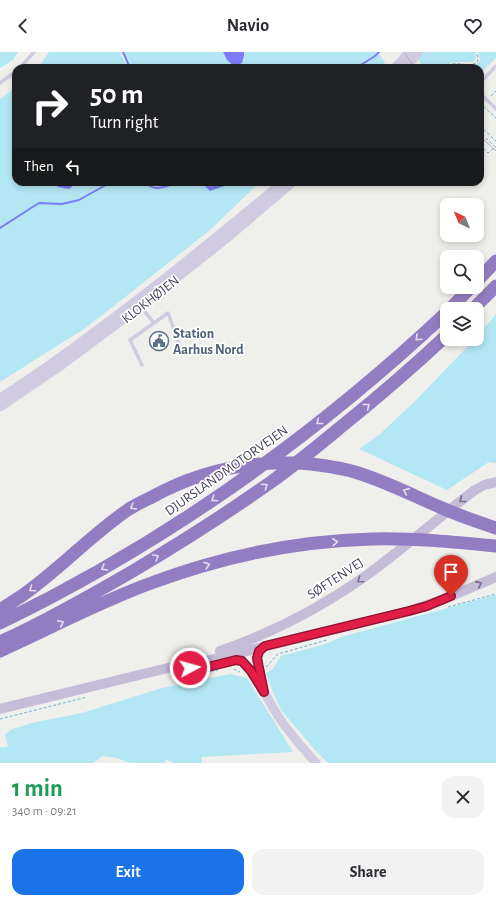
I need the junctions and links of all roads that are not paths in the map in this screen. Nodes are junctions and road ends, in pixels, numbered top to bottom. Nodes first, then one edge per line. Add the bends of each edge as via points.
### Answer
1 (34, 52) edge
2 (409, 52) edge
3 (419, 52) edge
4 (24, 64) edge
5 (398, 64) edge
6 (408, 64) edge
7 (496, 66) edge
8 (12, 74) edge
9 (484, 79) edge
10 (0, 83) edge
11 (484, 97) edge
12 (496, 109) edge
13 (278, 186) edge
14 (288, 186) edge
15 (496, 261) edge
16 (484, 274) edge
17 (496, 286) edge
18 (464, 294) edge
19 (457, 302) edge
20 (480, 302) edge
21 (140, 306) junction
22 (440, 318) edge
23 (154, 323) junction
24 (440, 341) edge
25 (179, 343) dead end
26 (142, 365) dead end
27 (0, 398) edge
28 (0, 407) edge
29 (496, 482) edge
30 (496, 528) edge
31 (496, 546) edge
32 (496, 577) edge
33 (0, 610) edge
34 (0, 623) edge
35 (0, 642) edge
36 (265, 646) junction
37 (0, 651) edge
38 (172, 667) junction
39 (264, 692) junction
40 (0, 709) edge
41 (316, 763) edge

1 - 4 lane
2 - 5 street
3 - 6 street
7 - 9 lane
8 - 10 lane
11 - 12 lane
13 - 27 street, KLOKHØJEN via 222,234 132,304
14 - 21 street, KLOKHØJEN via 226,239
15 - 16 highway
17 - 20 highway
18 - 19 highway
21 - 23 lane
21 - 28 street, KLOKHØJEN via 62,365
22 -> 34 highway, DJURSLANDMOTORVEJEN via 368,383 259,468 150,541 83,581
23 - 25 lane via 168,313
23 - 26 lane via 130,340
35 -> 24 highway via 111,584 272,482 382,393
29 -> 38 main road, SØFTENVEJ via 475,490 382,563 323,604 252,639
30 -> 33 highway via 358,473 297,463 237,466 189,479 130,509 106,526 39,584
37 -> 31 highway via 153,582 254,553 318,543 373,539
36 -> 32 main road, SØFTENVEJ via 427,606
36 - 38 main road, SØFTENVEJ via 190,665
36 - 39 main road via 259,651 257,658
38 - 39 main road via 204,668 236,660 242,661
38 - 40 main road, SØFTENVEJ
39 - 41 street via 275,712

